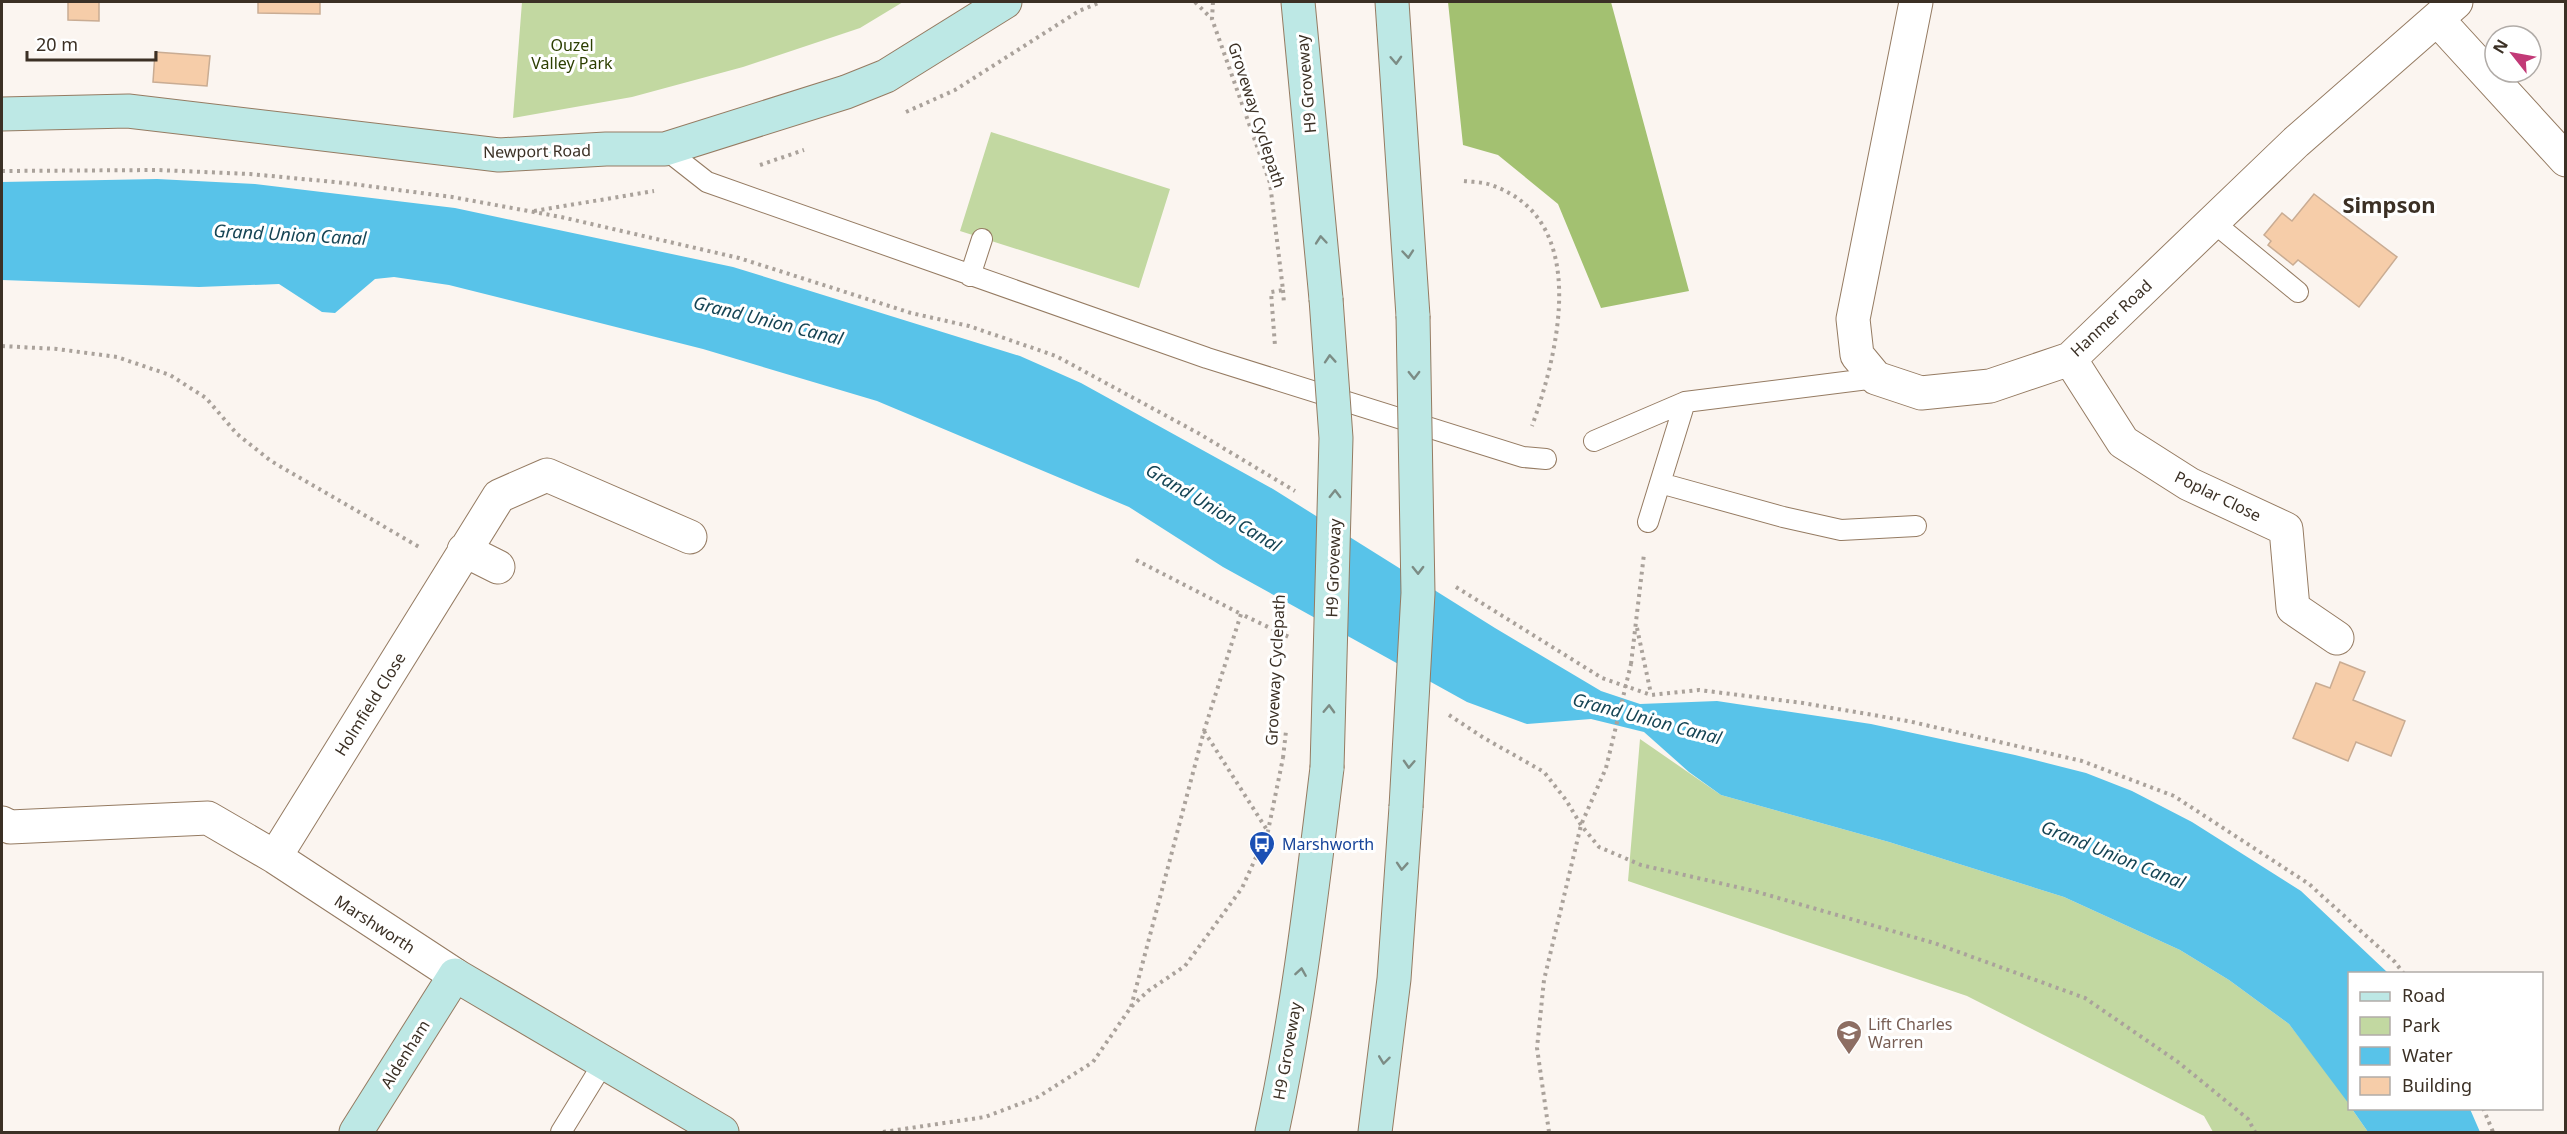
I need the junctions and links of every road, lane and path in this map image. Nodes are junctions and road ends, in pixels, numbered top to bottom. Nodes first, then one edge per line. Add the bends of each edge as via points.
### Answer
1 (1005, 2) edge
2 (1195, 2) edge
3 (1213, 2) edge
4 (1298, 2) edge
5 (1392, 2) edge
6 (1916, 2) edge
7 (2447, 10) edge
8 (1212, 19) junction
9 (2, 114) edge
10 (665, 149) junction
11 (2565, 160) edge
12 (2, 171) edge
13 (1464, 181) dead end
14 (2213, 222) junction
15 (982, 239) dead end
16 (970, 276) junction
17 (1283, 290) junction
18 (2298, 292) dead end
19 (1285, 313) dead end
20 (2, 346) edge
21 (2070, 359) junction
22 (1876, 378) junction
23 (1278, 380) junction
24 (1685, 402) junction
25 (1594, 441) dead end
26 (1523, 457) junction
27 (1546, 459) dead end
28 (1660, 483) junction
29 (1293, 486) dead end
30 (1299, 493) dead end
31 (1293, 497) dead end
32 (1648, 522) joint
33 (1916, 526) dead end
34 (690, 537) dead end
35 (459, 559) junction
36 (1136, 560) dead end
37 (498, 567) dead end
38 (1449, 583) dead end
39 (1241, 614) junction
40 (1636, 625) junction
41 (1290, 636) dead end
42 (2337, 638) dead end
43 (1294, 640) dead end
44 (1290, 648) dead end
45 (1651, 694) junction
46 (1444, 713) dead end
47 (1286, 726) dead end
48 (1204, 731) junction
49 (2, 823) edge
50 (1581, 825) junction
51 (1268, 831) junction
52 (275, 857) junction
53 (2402, 972) edge
54 (455, 975) junction
55 (1131, 1007) junction
56 (604, 1062) junction
57 (2484, 1110) edge
58 (356, 1132) edge
59 (561, 1132) edge
60 (722, 1132) edge
61 (883, 1132) edge
62 (1272, 1132) edge
63 (1375, 1132) edge
64 (1549, 1132) edge
65 (2255, 1132) edge
66 (2493, 1132) edge

1 - 10 street, Newport Road via 886,76
2 - 8 path
3 - 8 path, Groveway Cyclepath
62 -> 4 street, H9 Groveway, bridge via 1305,947 1327,768 1336,438
5 -> 63 street, bridge via 1413,316 1418,593 1394,979
6 - 22 street via 1853,319 1857,355
7 - 11 street
7 - 14 street, Hanmer Road via 2296,142
8 - 17 path, Groveway Cyclepath via 1270,183
9 - 10 street, Newport Road via 128,111 498,155
10 - 16 lane via 707,182
12 - 30 path via 158,170 345,183 452,196 739,258 1056,356
13 - 26 path via 1490,184 1518,197 1538,216 1552,243 1560,282 1557,326 1544,392
14 - 18 lane
14 - 21 street, Hanmer Road
15 - 16 lane
16 - 23 lane
17 - 19 path, Groveway Cyclepath, bridge
17 - 23 path via 1271,292
20 - 35 path via 117,357 170,375 206,398 237,434 271,461
21 - 22 street, Hanmer Road via 1990,386 1921,393
21 - 42 street, Poplar Close via 2123,442 2189,484 2286,529 2294,608
22 - 24 lane
23 - 26 lane
24 - 25 lane
24 - 28 lane
26 - 27 lane
28 - 32 lane
28 - 33 lane via 1841,530
29 - 31 path
32 - 40 path
34 - 35 street, Holmfield Close via 547,475 499,496
35 - 37 street
35 - 52 street, Holmfield Close
36 - 39 path
38 - 45 path via 1602,678
39 - 43 path
39 - 48 path
40 - 45 path
40 - 50 path, bridge via 1631,664 1606,768
41 - 44 path, Groveway Cyclepath
45 - 53 path via 1699,690 1803,703 1908,721 2082,761 2174,796 2309,884
46 - 50 path via 1544,772
47 - 51 path, Groveway Cyclepath, bridge
48 - 51 path
48 - 55 path
49 - 52 street, Marshworth via 10,827 208,818
50 - 64 path via 1544,980 1538,1048
50 - 65 path via 1599,847 1641,865 1754,891 1934,943 2085,998 2178,1062 2248,1119
51 - 55 path, Groveway Cyclepath via 1242,888 1212,933 1185,966
52 - 54 street, Marshworth
54 - 56 street, Marshworth
54 - 58 street, Aldenham
55 - 61 path, Groveway Cyclepath via 1093,1062 1038,1097 985,1117
56 - 59 lane
56 - 60 street, Marshworth
57 - 66 path

